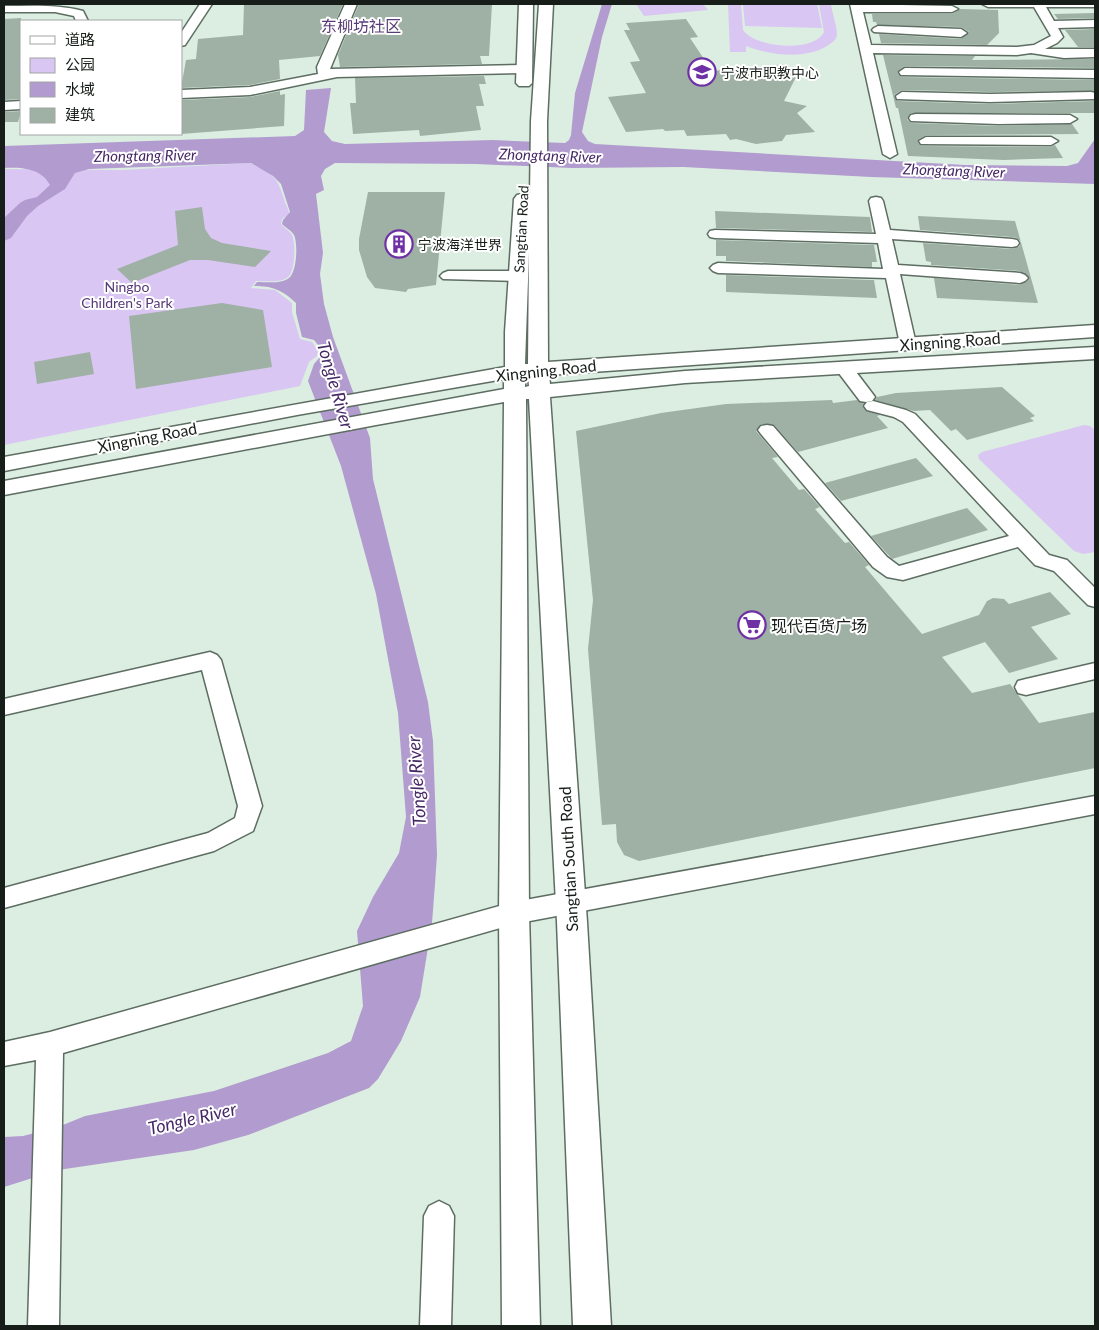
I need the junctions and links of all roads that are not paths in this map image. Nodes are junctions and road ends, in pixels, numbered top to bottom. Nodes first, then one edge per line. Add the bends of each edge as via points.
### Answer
1 (206, 4) edge
2 (351, 4) edge
3 (526, 4) edge
4 (546, 4) edge
5 (988, 4) edge
6 (1038, 4) edge
7 (1095, 4) edge
8 (856, 6) edge
9 (951, 6) edge
10 (4, 8) edge
11 (82, 20) edge
12 (1095, 24) edge
13 (1052, 25) junction
14 (878, 30) dead end
15 (961, 33) junction
16 (182, 40) edge
17 (866, 49) junction
18 (1033, 50) junction
19 (971, 51) junction
20 (1095, 53) edge
21 (525, 70) junction
22 (906, 72) dead end
23 (982, 74) junction
24 (1095, 74) edge
25 (332, 75) junction
26 (182, 94) edge
27 (524, 95) dead end
28 (902, 96) dead end
29 (1091, 96) dead end
30 (990, 98) junction
31 (20, 105) edge
32 (4, 106) edge
33 (916, 118) dead end
34 (1070, 119) dead end
35 (998, 120) junction
36 (926, 141) dead end
37 (1051, 141) dead end
38 (1007, 146) junction
39 (890, 154) dead end
40 (532, 191) junction
41 (876, 201) dead end
42 (715, 234) dead end
43 (884, 237) junction
44 (1012, 244) dead end
45 (718, 268) dead end
46 (892, 271) junction
47 (448, 276) dead end
48 (518, 276) junction
49 (1020, 278) dead end
50 (1095, 331) edge
51 (908, 344) junction
52 (1095, 353) edge
53 (844, 368) junction
54 (527, 381) junction
55 (297, 409) joint
56 (767, 430) dead end
57 (4, 464) edge
58 (4, 488) edge
59 (1022, 539) junction
60 (1095, 600) edge
61 (1095, 672) edge
62 (1026, 687) dead end
63 (4, 707) edge
64 (1095, 805) edge
65 (4, 898) edge
66 (571, 903) junction
67 (514, 913) junction
68 (50, 1044) junction
69 (4, 1054) edge
70 (439, 1216) dead end
71 (43, 1326) edge
72 (435, 1326) edge
73 (520, 1326) edge
74 (592, 1326) edge

1 - 16 street
2 - 25 street via 323,67 324,73
3 - 21 main road
4 - 40 main road, Sangtian Road via 532,120
5 - 6 street
6 - 7 street
6 - 13 street
8 - 9 street
8 - 17 street
9 - 15 street
10 - 11 street via 67,10 79,14
12 - 13 street
13 - 18 street via 1058,37 1049,45
14 - 15 street
15 - 19 street
17 - 19 street
17 - 39 street
18 - 19 street
18 - 20 street via 1054,54
19 - 23 street
21 - 25 street
21 - 27 main road
22 - 23 street
23 - 24 street
23 - 30 street
25 - 26 street via 250,91
28 - 30 street
29 - 30 street
30 - 35 street
31 - 32 street
33 - 35 street
34 - 35 street
35 - 38 street
36 - 38 street
37 - 38 street
40 - 48 main road, Sangtian Road
40 - 54 main road, Sangtian Road
41 - 43 street
42 - 43 street
43 - 44 street
43 - 46 street
45 - 46 street
46 - 49 street
46 - 51 street
47 - 48 street
48 - 54 main road, Sangtian Road
50 - 51 main road, Xingning Road
51 - 54 main road, Xingning Road
52 - 53 main road, Xingning Road
53 - 54 main road, Xingning Road
53 - 59 street via 877,409 896,410 909,418
54 - 55 main road, Xingning Road via 373,396
54 - 58 main road, Xingning Road via 376,418
54 - 66 main road, Sangtian South Road
54 - 67 main road
55 - 57 main road, Xingning Road
56 - 59 street via 880,562 894,572 903,573
59 - 60 street via 1042,560 1060,565
61 - 62 street
63 - 65 street via 210,660 250,806 245,824 214,841
64 - 66 street
66 - 67 street
66 - 74 main road, Sangtian South Road
67 - 68 street
67 - 73 main road
68 - 69 street
68 - 71 street
70 - 72 street

